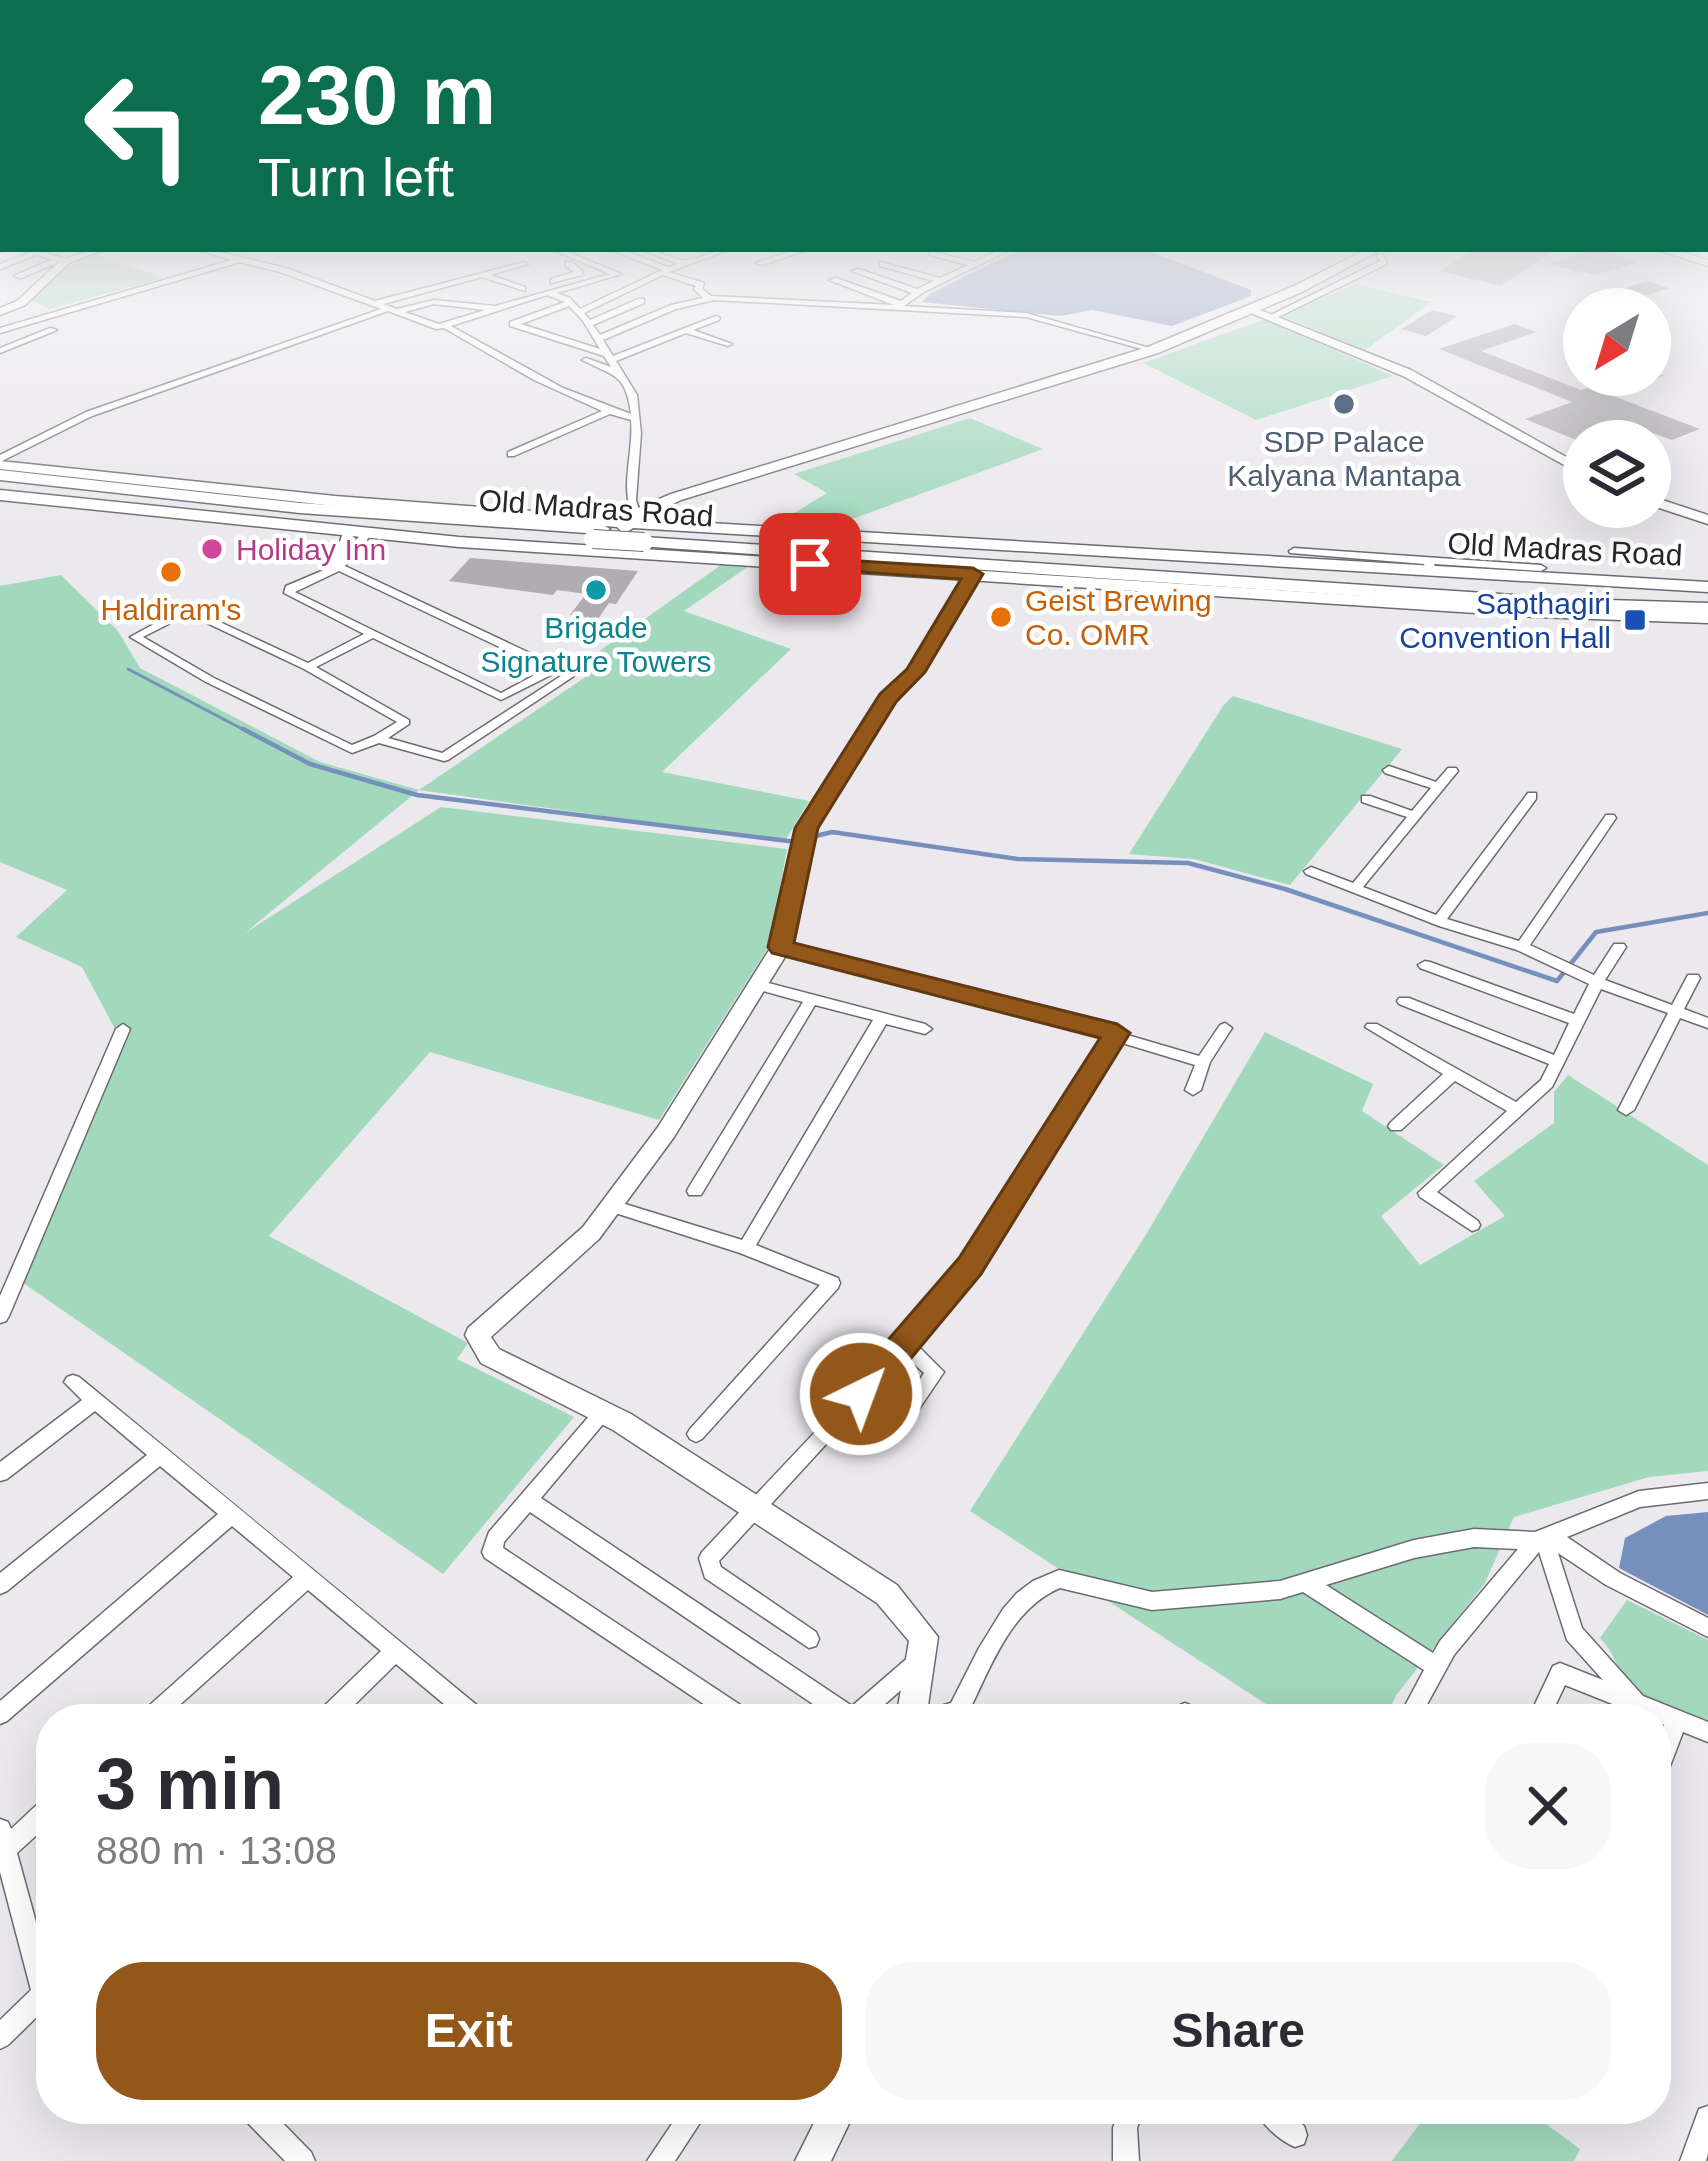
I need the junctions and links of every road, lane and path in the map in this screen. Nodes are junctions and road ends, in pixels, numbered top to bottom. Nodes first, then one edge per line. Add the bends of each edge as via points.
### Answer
1 (53, 330) dead end
2 (336, 330) edge
3 (452, 330) edge
4 (530, 330) edge
5 (592, 330) edge
6 (620, 330) edge
7 (1080, 330) edge
8 (1212, 330) edge
9 (1214, 330) edge
10 (1302, 330) edge
11 (686, 331) joint
12 (598, 339) junction
13 (728, 344) dead end
14 (2, 348) edge
15 (1153, 350) junction
16 (609, 357) junction
17 (586, 361) dead end
18 (1113, 366) junction
19 (618, 372) junction
20 (611, 410) junction
21 (635, 418) junction
22 (511, 454) dead end
23 (1563, 460) edge
24 (0, 462) edge
25 (0, 475) edge
26 (0, 490) edge
27 (1671, 507) edge
28 (1708, 520) edge
29 (637, 532) junction
30 (357, 534) junction
31 (597, 534) junction
32 (1294, 551) dead end
33 (1430, 566) junction
34 (338, 567) junction
35 (1541, 568) dead end
36 (973, 574) junction
37 (1606, 587) junction
38 (1708, 587) edge
39 (1404, 592) junction
40 (1708, 597) edge
41 (1364, 601) junction
42 (1708, 614) edge
43 (373, 634) junction
44 (308, 667) junction
45 (555, 669) junction
46 (379, 739) junction
47 (1389, 770) dead end
48 (1452, 771) dead end
49 (1439, 787) junction
50 (1532, 796) dead end
51 (1366, 799) dead end
52 (1415, 817) junction
53 (1610, 818) dead end
54 (1311, 871) dead end
55 (1356, 887) junction
56 (1439, 921) junction
57 (1522, 946) junction
58 (781, 947) junction
59 (1618, 947) dead end
60 (1425, 964) dead end
61 (1693, 978) dead end
62 (1597, 982) junction
63 (758, 985) junction
64 (812, 1000) junction
65 (1404, 1001) dead end
66 (1676, 1011) junction
67 (882, 1018) junction
68 (1578, 1021) junction
69 (1708, 1023) edge
70 (1372, 1027) dead end
71 (1225, 1028) dead end
72 (123, 1029) dead end
73 (925, 1029) dead end
74 (1117, 1033) junction
75 (1204, 1062) junction
76 (1558, 1062) junction
77 (1454, 1073) junction
78 (1193, 1090) dead end
79 (1518, 1110) junction
80 (1626, 1110) dead end
81 (1396, 1126) dead end
82 (694, 1191) dead end
83 (612, 1207) junction
84 (1472, 1225) dead end
85 (746, 1248) junction
86 (0, 1316) edge
87 (905, 1345) junction
88 (73, 1382) dead end
89 (95, 1400) junction
90 (603, 1412) junction
91 (908, 1413) dead end
92 (696, 1434) dead end
93 (160, 1454) junction
94 (0, 1472) edge
95 (1708, 1491) edge
96 (528, 1500) junction
97 (754, 1508) junction
98 (232, 1514) junction
99 (1543, 1538) junction
100 (308, 1576) junction
101 (1305, 1582) junction
102 (0, 1585) edge
103 (1708, 1628) edge
104 (809, 1640) dead end
105 (395, 1650) junction
106 (920, 1659) junction
107 (1436, 1666) junction
108 (166, 1704) edge
109 (340, 1704) edge
110 (460, 1704) edge
111 (721, 1704) edge
112 (831, 1704) edge
113 (870, 1704) edge
114 (913, 1704) edge
115 (968, 1704) edge
116 (1416, 1704) edge
117 (1545, 1704) edge
118 (1633, 1704) edge
119 (1637, 1704) edge
120 (0, 1714) edge
121 (1671, 1720) edge
122 (1676, 1722) junction
123 (1708, 1732) edge
124 (1671, 1735) edge
125 (36, 1817) edge
126 (3, 1840) edge
127 (36, 1951) edge
128 (36, 2002) edge
129 (0, 2037) edge
130 (1708, 2118) edge
131 (266, 2124) edge
132 (687, 2124) edge
133 (831, 2124) edge
134 (1126, 2124) edge
135 (1284, 2124) edge
136 (1295, 2134) dead end
137 (302, 2161) edge
138 (660, 2161) edge
139 (812, 2161) edge
140 (1126, 2161) edge
141 (1694, 2161) edge

1 - 14 street
2 - 24 street via 89,414
3 - 20 street
4 - 16 street
5 - 12 street
6 - 12 street
7 - 15 street
8 - 15 main road
9 - 18 main road
10 - 23 main road via 1408,373
11 - 13 street
11 - 16 street
12 - 16 street
15 - 18 main road
16 - 19 street
17 - 19 street
18 - 29 main road via 703,497
19 - 21 street via 633,395
20 - 21 street
20 - 22 street
21 - 29 street
24 - 29 main road
25 - 31 highway
26 - 30 main road
26 - 31 highway, Old Madras Road via 315,520
27 - 28 main road
29 - 30 main road
29 - 31 highway, Old Madras Road, bridge
29 - 33 main road, Old Madras Road
29 - 36 main road
29 - 37 highway, Old Madras Road
29 - 39 highway, Old Madras Road
30 - 34 street
32 - 33 street
33 - 35 street
33 - 37 main road, Old Madras Road
34 - 43 street via 290,593
34 - 45 street
36 - 41 main road
36 - 58 main road via 803,837
37 - 38 main road, Old Madras Road
37 - 40 highway
39 - 41 highway
39 - 42 highway, Old Madras Road
41 - 42 main road
43 - 44 street
43 - 45 street via 501,697
44 - 46 street via 403,720
44 - 46 street via 190,611 135,637 352,749
45 - 46 street via 568,676 445,757
47 - 49 street
48 - 49 street
49 - 52 street
50 - 56 street
51 - 52 street
52 - 55 street
53 - 57 street
54 - 55 street
55 - 56 street
56 - 57 street
57 - 62 street
58 - 63 main road
58 - 74 street
59 - 62 street
60 - 68 street
61 - 66 street
62 - 66 street
62 - 68 street
63 - 64 street
63 - 83 main road
64 - 67 street
64 - 82 street
65 - 76 street
66 - 69 street
66 - 80 street
67 - 73 street
67 - 85 street
68 - 76 street
70 - 77 street
71 - 75 street
72 - 86 street
74 - 75 street
74 - 87 street via 970,1266
75 - 78 street
76 - 79 street
77 - 79 street
77 - 81 street
79 - 84 street via 1426,1193
83 - 85 street
83 - 90 main road via 477,1336 490,1357
85 - 92 street via 832,1283
87 - 91 street via 935,1372
87 - 97 street
88 - 89 street
89 - 93 street
89 - 94 street
90 - 96 street
90 - 97 main road
93 - 98 street
93 - 102 street
95 - 99 street via 1639,1499
96 - 111 street via 492,1552
96 - 112 street
97 - 104 street via 708,1564
97 - 106 main road via 887,1594 924,1637
98 - 100 street
98 - 120 street
99 - 101 street via 1414,1549
99 - 103 street
99 - 107 street
99 - 119 street via 1574,1633
100 - 105 street
100 - 108 street
101 - 107 street
101 - 115 street via 1152,1601 1059,1579 1044,1583 1009,1619
105 - 109 street
105 - 110 street
106 - 113 street
106 - 114 main road
107 - 116 street
117 - 118 street via 1560,1673
121 - 122 street
122 - 123 street
122 - 124 street
125 - 126 street
126 - 127 street
128 - 129 street
130 - 141 street
131 - 137 street
132 - 138 street
133 - 139 main road
134 - 140 street
135 - 136 street

